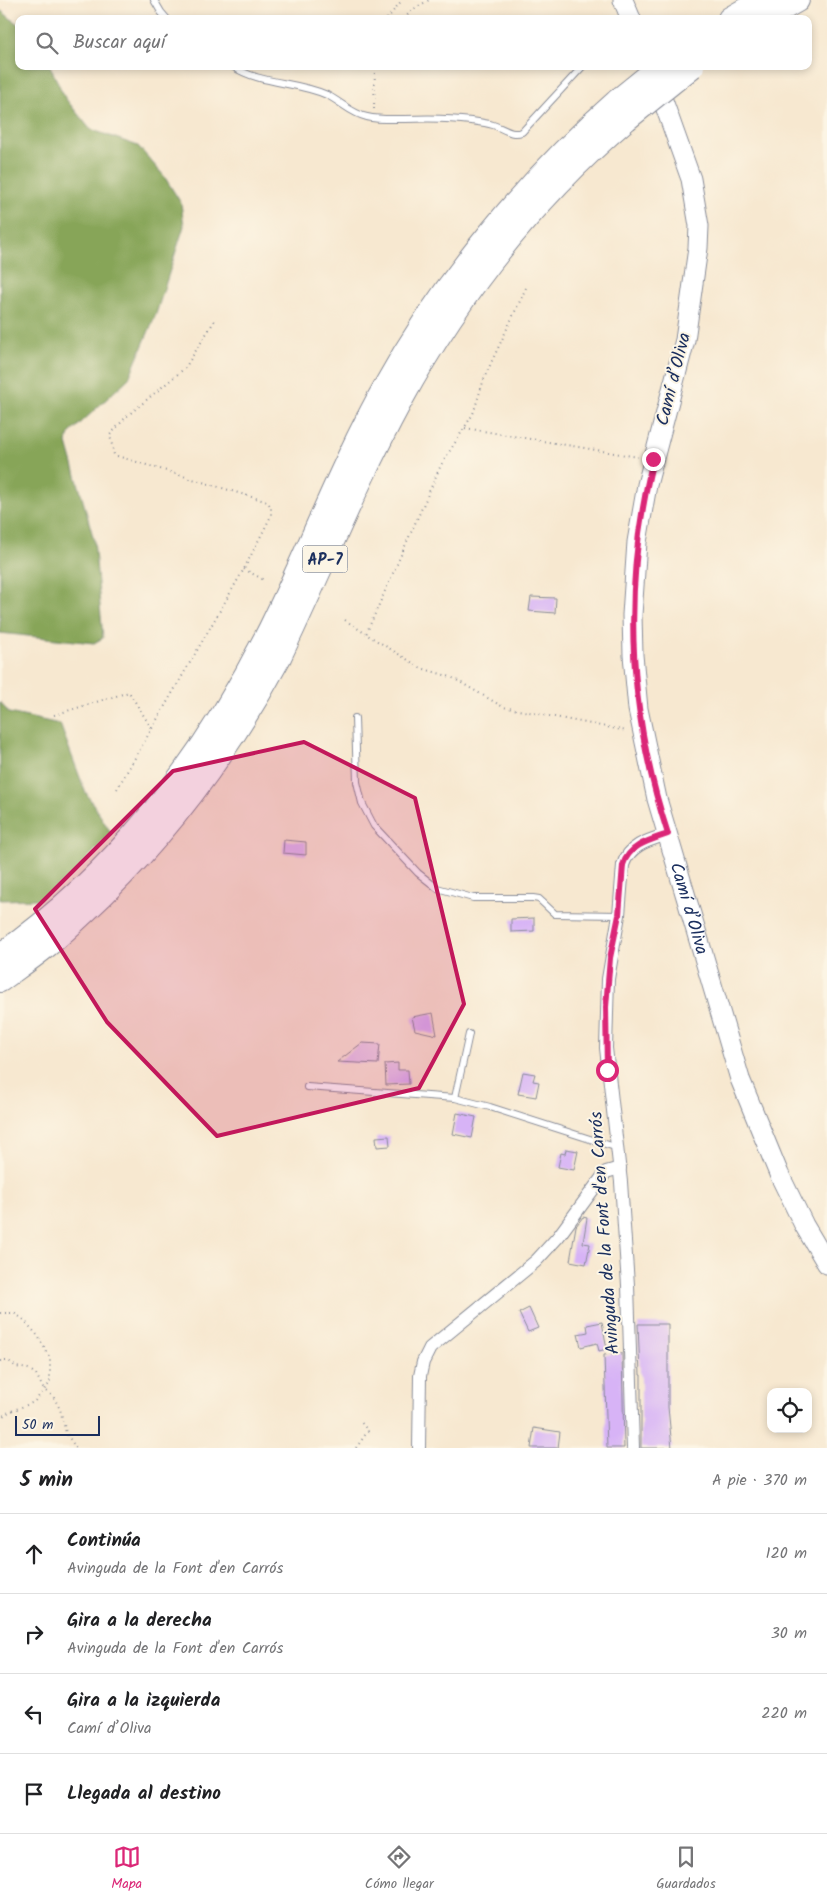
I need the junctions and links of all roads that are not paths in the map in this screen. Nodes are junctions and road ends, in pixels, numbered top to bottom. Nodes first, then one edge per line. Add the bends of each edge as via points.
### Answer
1 (154, 0) edge
2 (623, 0) edge
3 (763, 0) edge
4 (797, 0) edge
5 (164, 15) edge
6 (629, 15) edge
7 (737, 15) edge
8 (771, 15) edge
9 (239, 70) edge
10 (579, 70) edge
11 (652, 70) edge
12 (657, 70) edge
13 (685, 70) edge
14 (622, 109) junction
15 (355, 718) dead end
16 (668, 834) junction
17 (619, 915) junction
18 (0, 956) edge
19 (0, 980) edge
20 (469, 1034) dead end
21 (308, 1088) dead end
22 (455, 1098) junction
23 (618, 1148) junction
24 (620, 1168) junction
25 (827, 1264) edge
26 (418, 1448) edge
27 (633, 1448) edge

1 - 5 lane
2 - 6 street
3 - 7 highway
4 - 8 highway
9 - 10 lane via 260,79 314,90 363,116 469,121 495,126 513,134 528,125
11 - 16 street, Camí d’Oliva via 686,165 699,226 684,340 641,514 634,572 633,656 642,734
12 - 14 highway, AP-7, bridge
13 - 14 highway, AP-7, bridge
14 - 18 highway, AP-7 via 565,149 503,219 447,290 387,384 359,435 266,639 213,729 160,805 125,847 89,882
14 - 19 highway, AP-7 via 594,147 510,237 437,338 379,442 279,657 216,758 159,836 110,888 47,946
15 - 17 lane via 357,782 362,803 374,826 425,880 437,888 473,898 539,899 555,914
16 - 17 street, Avinguda de la Font d'en Carrós via 646,841 625,857
16 - 25 street, Camí d’Oliva via 740,1079 779,1174
17 - 23 street, Avinguda de la Font d'en Carrós via 610,958 606,1020 607,1070
20 - 22 lane
21 - 22 lane
22 - 23 lane via 490,1106
23 - 24 street, Avinguda de la Font d'en Carrós
24 - 26 street via 606,1172 536,1261 430,1348 420,1376
24 - 27 street, Avinguda de la Font d'en Carrós via 628,1285

